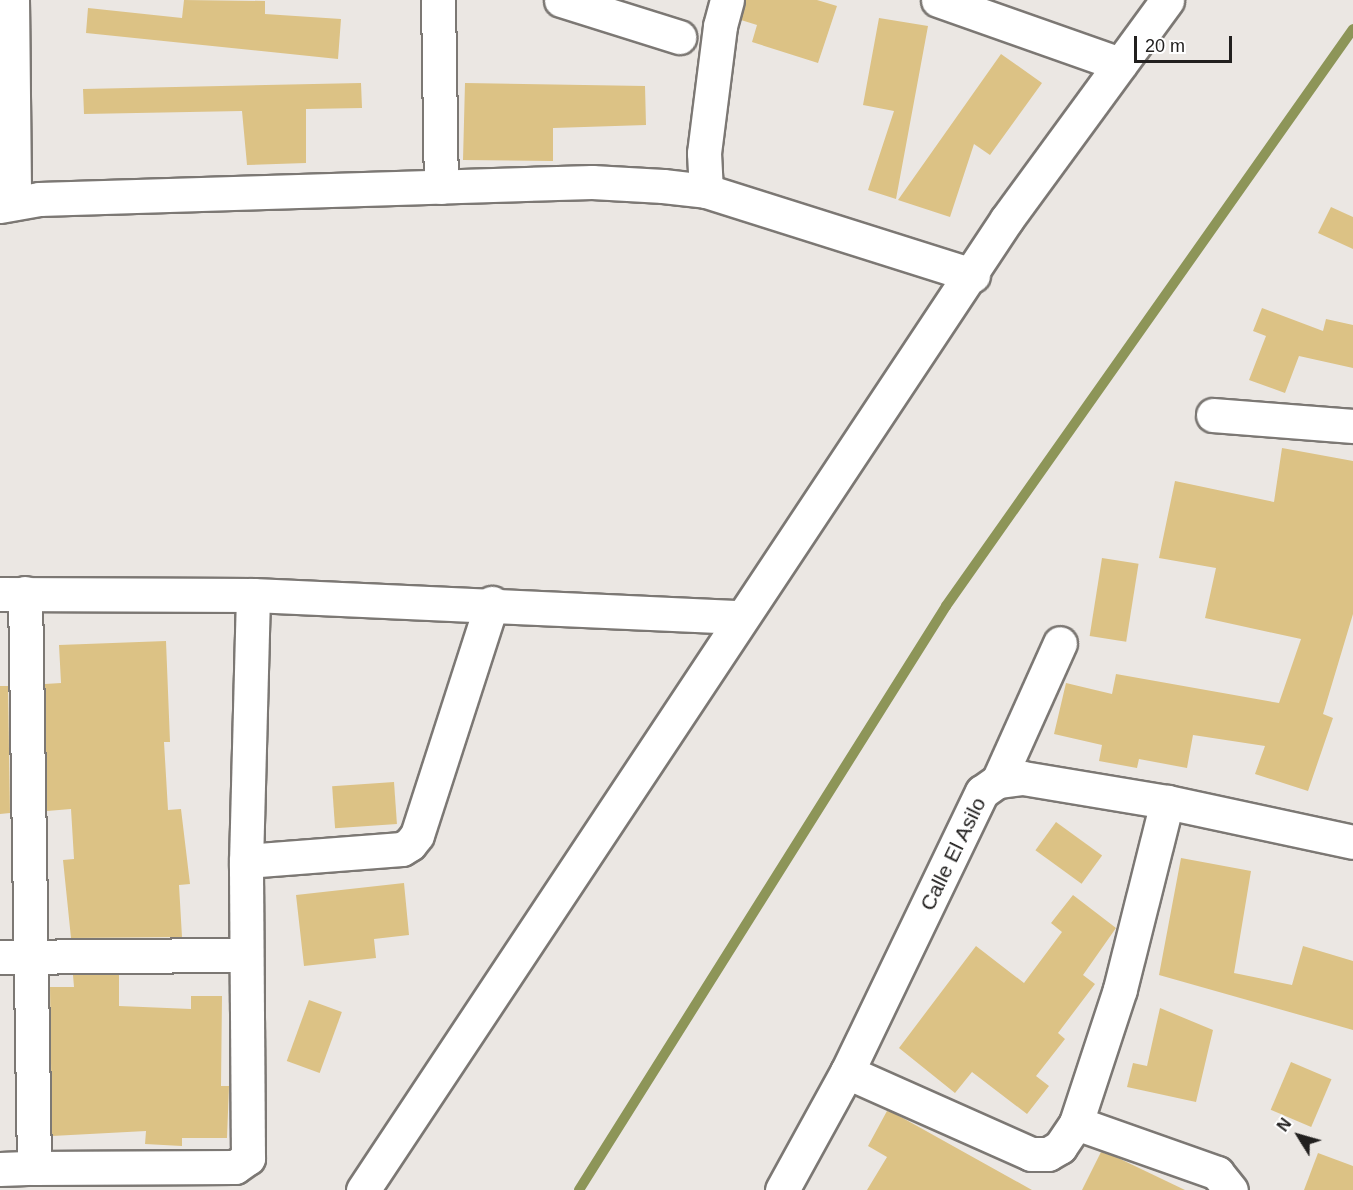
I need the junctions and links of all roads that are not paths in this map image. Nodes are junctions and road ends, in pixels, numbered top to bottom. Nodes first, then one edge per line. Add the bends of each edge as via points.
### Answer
1 (12, 0) edge
2 (438, 0) edge
3 (561, 0) edge
4 (728, 0) edge
5 (938, 0) edge
6 (1163, 2) edge
7 (679, 37) dead end
8 (1120, 64) junction
9 (441, 187) junction
10 (706, 191) junction
11 (7, 204) edge
12 (973, 275) junction
13 (1213, 415) dead end
14 (1353, 426) edge
15 (13, 594) edge
16 (253, 596) junction
17 (492, 603) junction
18 (741, 617) junction
19 (1060, 643) dead end
20 (998, 781) junction
21 (1167, 802) junction
22 (1353, 842) edge
23 (246, 861) junction
24 (246, 955) junction
25 (15, 957) edge
26 (847, 1072) junction
27 (1076, 1123) junction
28 (34, 1168) junction
29 (0, 1169) edge
30 (363, 1190) edge
31 (782, 1190) edge
32 (1231, 1190) edge

1 - 11 street
2 - 9 street
3 - 7 street
4 - 10 street via 720,26 704,153
5 - 8 street
6 - 8 street
8 - 12 street via 1007,219
9 - 10 street via 592,182
9 - 11 street via 39,199
10 - 12 street
12 - 18 street
13 - 14 street
15 - 16 street
15 - 25 street
16 - 17 street
16 - 23 street
17 - 18 street
17 - 23 street via 417,836 410,844 402,849
18 - 30 street
19 - 20 street
20 - 21 street, Calle El Asilo via 1023,778
20 - 26 street, Calle El Asilo via 982,792
21 - 22 street, Calle El Asilo
21 - 27 street via 1120,989
23 - 24 street
24 - 25 street
24 - 28 street via 248,1158 242,1165
25 - 28 street
26 - 27 street via 1031,1154 1048,1154 1060,1147
26 - 31 street, Calle El Asilo
27 - 32 street via 1217,1173
28 - 29 street

